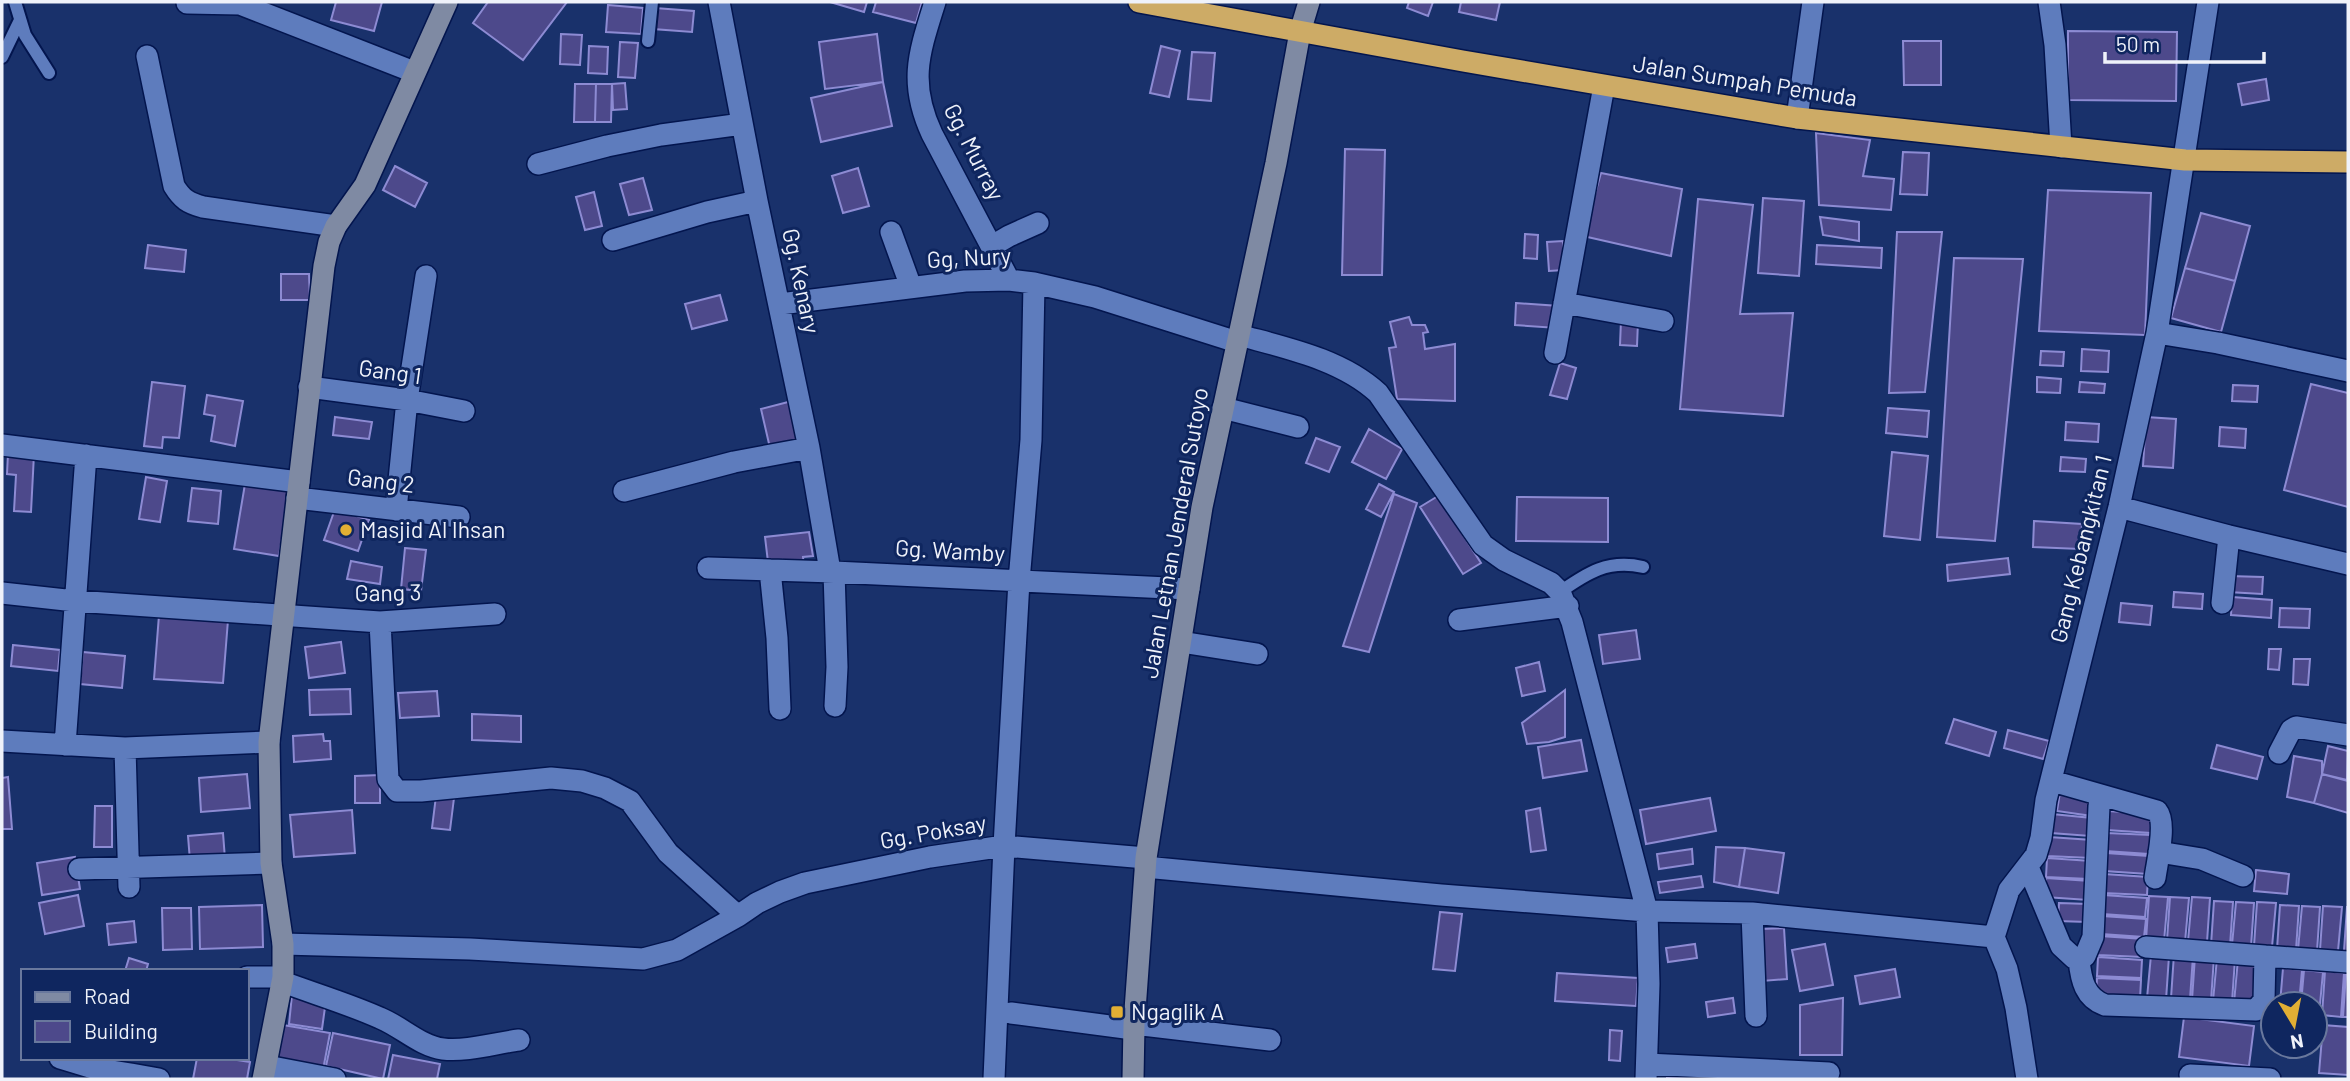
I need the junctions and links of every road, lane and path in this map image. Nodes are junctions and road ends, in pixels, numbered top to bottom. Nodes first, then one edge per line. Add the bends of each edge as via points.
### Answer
1 (15, 2) edge
2 (447, 2) edge
3 (652, 2) edge
4 (719, 2) edge
5 (935, 2) edge
6 (1139, 2) edge
7 (1308, 2) edge
8 (1813, 2) edge
9 (2049, 2) edge
10 (2208, 2) edge
11 (187, 3) edge
12 (20, 20) junction
13 (1300, 32) junction
14 (648, 41) dead end
15 (148, 55) dead end
16 (2, 57) edge
17 (414, 72) junction
18 (49, 73) dead end
19 (1604, 86) junction
20 (1797, 118) junction
21 (742, 124) junction
22 (2062, 147) junction
23 (2185, 160) junction
24 (2348, 162) edge
25 (538, 164) dead end
26 (757, 201) junction
27 (1038, 223) dead end
28 (336, 226) junction
29 (891, 232) dead end
30 (613, 240) dead end
31 (992, 246) junction
32 (426, 276) dead end
33 (1009, 280) junction
34 (1034, 283) junction
35 (911, 287) junction
36 (1564, 303) junction
37 (780, 304) junction
38 (1663, 321) dead end
39 (2157, 333) junction
40 (1238, 339) junction
41 (1555, 353) dead end
42 (2348, 371) edge
43 (309, 387) junction
44 (407, 400) junction
45 (1223, 408) junction
46 (464, 411) dead end
47 (1298, 427) dead end
48 (2, 445) edge
49 (809, 448) junction
50 (86, 455) junction
51 (298, 490) junction
52 (624, 491) dead end
53 (2119, 507) junction
54 (396, 510) junction
55 (459, 517) dead end
56 (2229, 537) junction
57 (2348, 564) edge
58 (1643, 567) dead end
59 (708, 568) dead end
60 (769, 570) junction
61 (832, 572) junction
62 (1019, 581) junction
63 (1189, 589) junction
64 (2, 593) edge
65 (1564, 599) junction
66 (75, 601) junction
67 (2222, 603) dead end
68 (495, 614) dead end
69 (282, 616) junction
70 (1459, 620) dead end
71 (380, 622) junction
72 (1181, 642) junction
73 (1257, 654) dead end
74 (835, 706) dead end
75 (780, 709) dead end
76 (2348, 734) edge
77 (2, 741) edge
78 (269, 742) junction
79 (65, 744) junction
80 (125, 748) junction
81 (2279, 753) dead end
82 (2052, 781) junction
83 (2099, 806) dead end
84 (1004, 846) junction
85 (2159, 852) junction
86 (1145, 862) junction
87 (271, 863) junction
88 (2028, 867) junction
89 (79, 869) dead end
90 (2244, 876) dead end
91 (128, 877) junction
92 (2155, 878) dead end
93 (1647, 911) junction
94 (1752, 913) junction
95 (738, 916) junction
96 (1994, 937) junction
97 (283, 944) junction
98 (2146, 947) dead end
99 (2265, 956) junction
100 (2079, 960) junction
101 (2348, 962) edge
102 (248, 976) edge
103 (283, 980) junction
104 (1011, 1013) dead end
105 (1756, 1016) dead end
106 (1133, 1026) junction
107 (519, 1040) dead end
108 (1270, 1040) dead end
109 (67, 1060) edge
110 (1646, 1072) edge
111 (265, 1073) edge
112 (1829, 1073) dead end
113 (2190, 1075) dead end
114 (130, 1077) edge
115 (159, 1079) edge
116 (335, 1079) edge
117 (994, 1079) edge
118 (1133, 1079) edge
119 (2027, 1079) edge
120 (2270, 1079) edge

1 - 12 lane
2 - 17 street
3 - 14 lane
4 - 21 street, Gg. Kenary
5 - 31 street, Gg. Murray via 922,43 917,83 922,109
6 - 13 highway, Jalan Sumpah Pemuda
7 - 13 street, Jalan Letnan Jenderal Sutoyo
8 - 20 street
9 - 22 street
10 - 23 street, Gang Kebangkitan 1
11 - 17 street via 240,4
12 - 16 lane
12 - 18 lane
13 - 19 highway, Jalan Sumpah Pemuda
13 - 40 street, Jalan Letnan Jenderal Sutoyo
15 - 28 street via 174,186 180,196 203,207
17 - 28 street via 365,185
19 - 20 highway, Jalan Sumpah Pemuda
19 - 36 street
20 - 22 highway, Jalan Sumpah Pemuda
21 - 25 street via 661,135
21 - 26 street, Gg. Kenary
22 - 23 highway, Jalan Sumpah Pemuda
23 - 24 highway, Jalan Sumpah Pemuda
23 - 39 street, Gang Kebangkitan 1
26 - 30 street
26 - 37 street, Gg. Kenary
27 - 31 street
28 - 43 street via 324,266
29 - 35 street
31 - 33 street, Gg. Murray
32 - 44 street
33 - 34 street, Gg, Nury
33 - 35 street, Gg, Nury
34 - 40 street, Gg, Nury
34 - 62 street via 1031,440
35 - 37 street, Gg, Nury
36 - 38 street
36 - 41 street
37 - 49 street, Gg. Kenary
39 - 42 street
39 - 53 street, Gang Kebangkitan 1
40 - 45 street, Jalan Letnan Jenderal Sutoyo
40 - 65 street, Gg, Nury via 1318,358 1369,384 1483,545 1504,561 1539,576
43 - 44 street, Gang 1
43 - 51 street
44 - 46 street, Gang 1
44 - 54 street
45 - 47 street
45 - 63 street, Jalan Letnan Jenderal Sutoyo
48 - 50 street, Gang 2
49 - 52 street
49 - 61 street, Gg. Kenary
50 - 51 street, Gang 2
50 - 66 street
51 - 54 street, Gang 2
51 - 69 street
53 - 56 street
53 - 82 street, Gang Kebangkitan 1
54 - 55 street, Gang 2
56 - 57 street
56 - 67 street
58 - 65 lane via 1632,564 1594,570
59 - 60 street, Gg. Wamby
60 - 61 street, Gg. Wamby
60 - 75 street
61 - 62 street, Gg. Wamby
61 - 74 street, Gg. Kenary
62 - 63 street, Gg. Wamby
62 - 84 street
63 - 72 street, Jalan Letnan Jenderal Sutoyo
64 - 66 street, Gang 3
65 - 70 street
65 - 93 street
66 - 69 street, Gang 3
66 - 79 street
68 - 71 street, Gang 3
69 - 71 street, Gang 3
69 - 78 street
71 - 95 street via 388,779 397,791 551,778 606,788 630,801 668,853
72 - 73 street
72 - 86 street, Jalan Letnan Jenderal Sutoyo
76 - 81 street via 2296,727
77 - 79 street
78 - 80 street
78 - 87 street
79 - 80 street
80 - 91 street
82 - 85 street via 2157,811 2161,818
82 - 88 street, Gang Kebangkitan 1 via 2041,838
83 - 100 street via 2093,937
84 - 86 street, Gg. Poksay
84 - 95 street, Gg. Poksay via 805,883 780,891
84 - 117 street
85 - 90 street via 2203,859
85 - 92 street
86 - 93 street, Gg. Poksay via 1441,895
86 - 106 street, Jalan Letnan Jenderal Sutoyo
87 - 91 street
87 - 97 street
88 - 96 street, Gang Kebangkitan 1 via 2009,890
88 - 100 street via 2062,946
89 - 91 street
93 - 94 street, Gg. Poksay
93 - 110 street
94 - 96 street, Gg. Poksay
94 - 105 street
95 - 97 street, Gg. Poksay via 677,950 643,959
96 - 119 street via 2017,1008
97 - 103 street
98 - 99 street
99 - 100 street via 2264,1000 2256,1010 2247,1011 2105,1005 2088,994
99 - 101 street
102 - 103 street
103 - 107 street via 378,1017 440,1049
103 - 111 street
104 - 106 street
106 - 108 street
106 - 118 street, Jalan Letnan Jenderal Sutoyo
109 - 114 street
110 - 112 street
111 - 116 street
113 - 120 street
114 - 115 street

